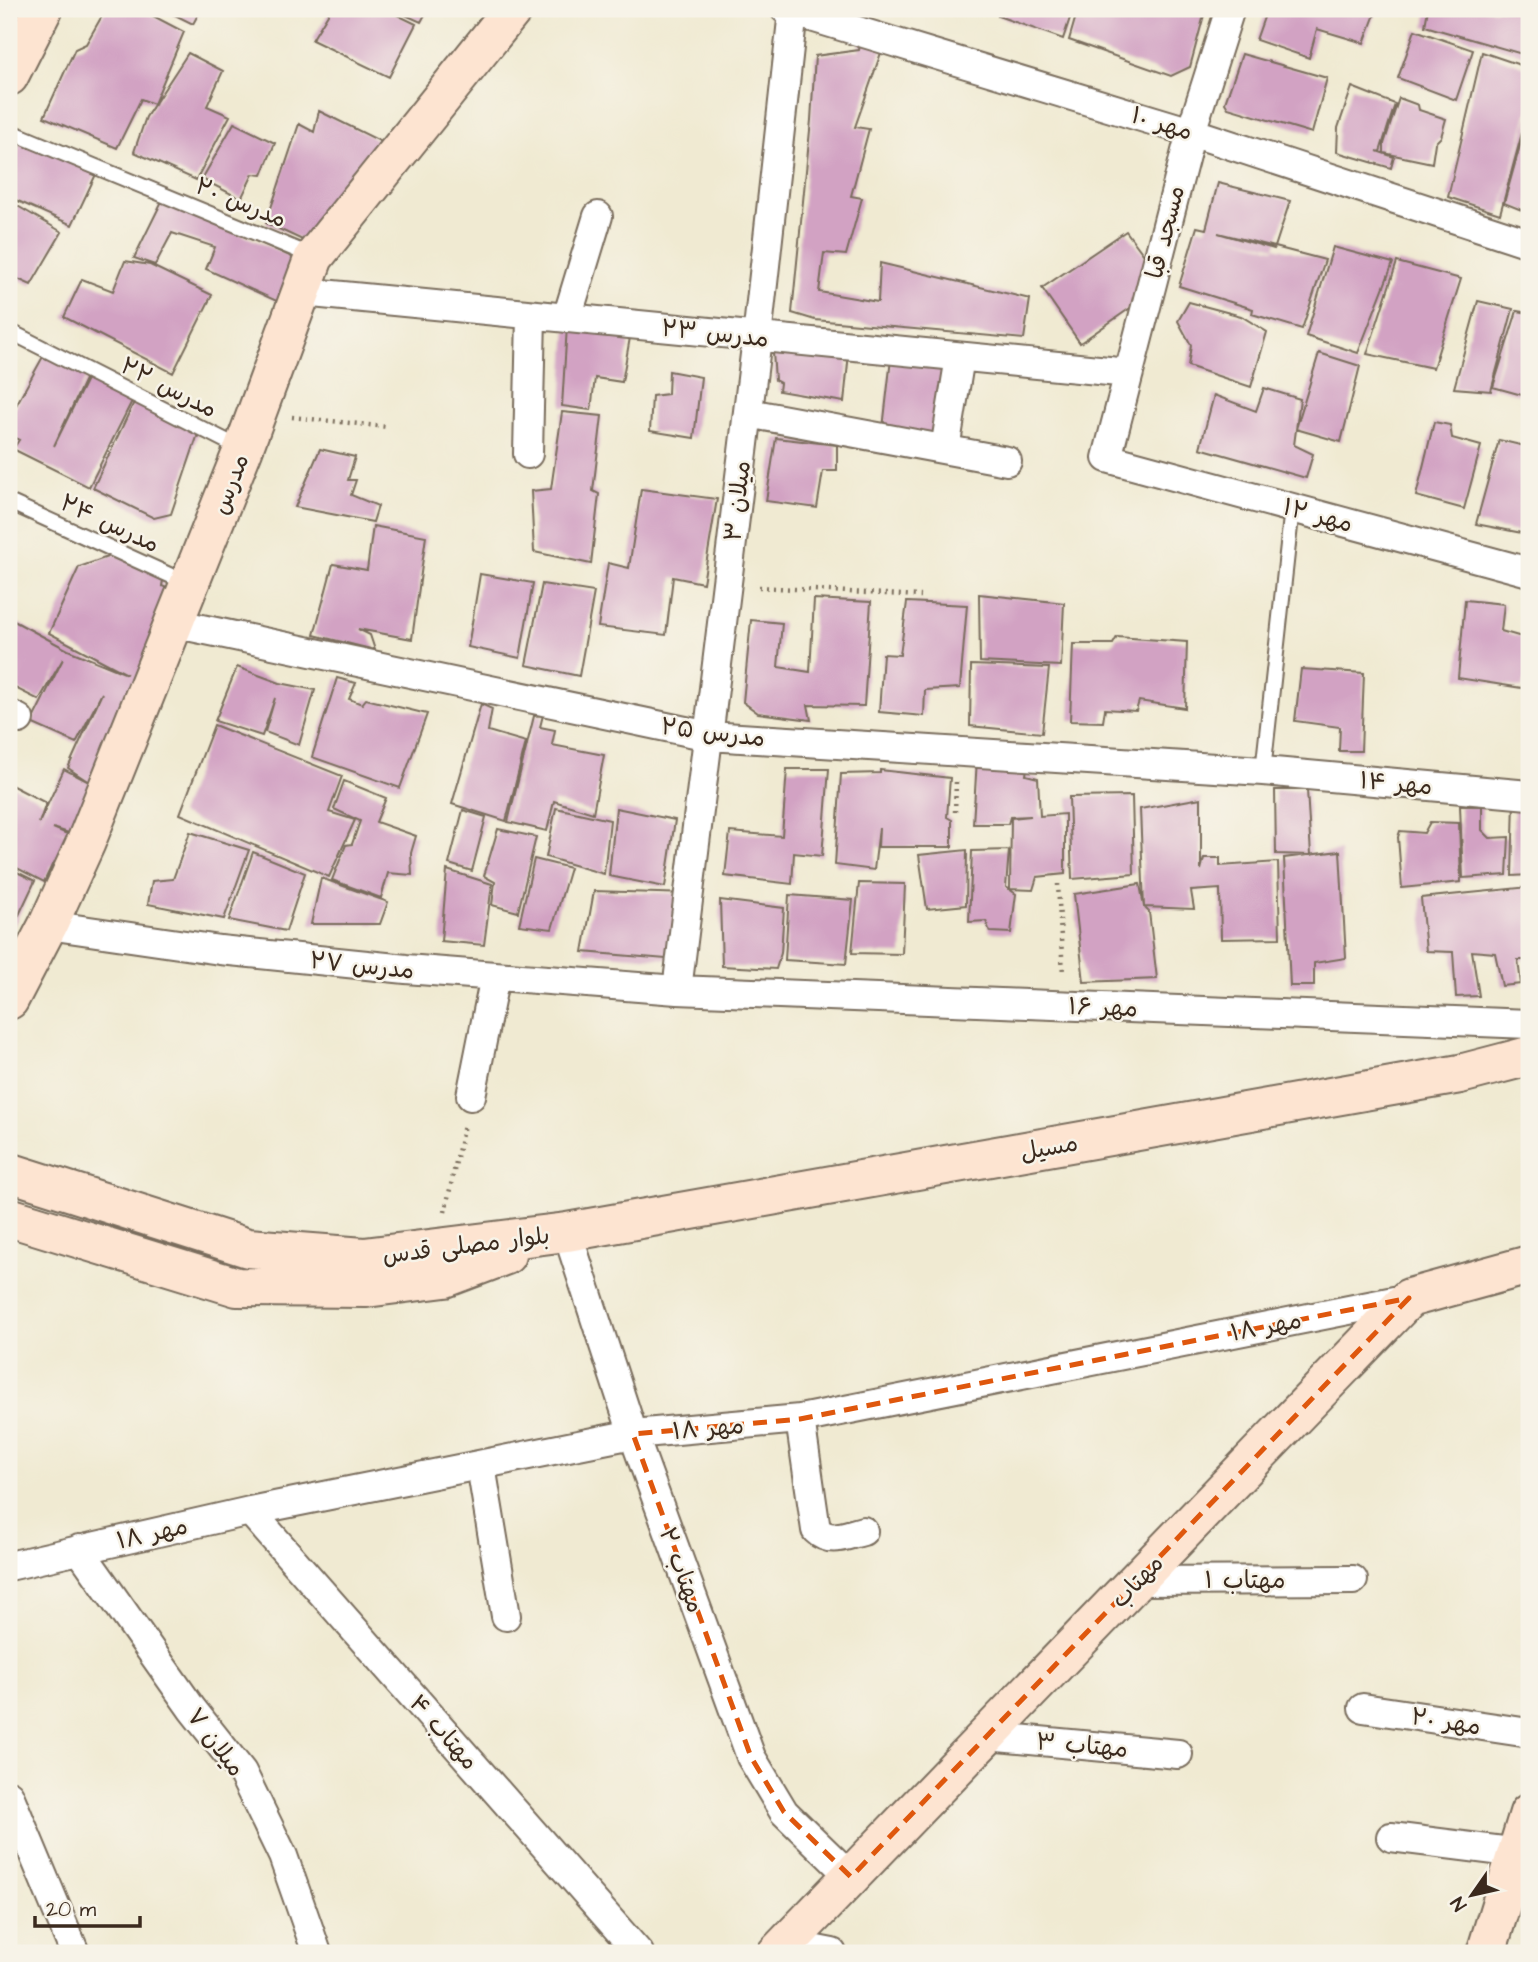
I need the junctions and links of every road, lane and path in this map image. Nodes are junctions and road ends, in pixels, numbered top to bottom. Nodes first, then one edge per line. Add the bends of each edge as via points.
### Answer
1 (43, 9) edge
2 (513, 9) edge
3 (1230, 9) edge
4 (789, 10) edge
5 (9, 76) edge
6 (9, 131) edge
7 (1191, 132) junction
8 (598, 216) dead end
9 (1529, 243) edge
10 (308, 274) junction
11 (531, 315) junction
12 (567, 318) junction
13 (9, 331) edge
14 (757, 338) junction
15 (960, 357) junction
16 (1129, 373) junction
17 (748, 413) junction
18 (256, 414) junction
19 (388, 427) dead end
20 (945, 449) junction
21 (243, 450) junction
22 (528, 454) dead end
23 (1107, 458) joint
24 (1007, 461) dead end
25 (10, 502) edge
26 (1292, 508) junction
27 (1529, 572) edge
28 (190, 585) junction
29 (727, 585) junction
30 (921, 596) dead end
31 (173, 623) junction
32 (709, 736) junction
33 (1263, 771) junction
34 (1529, 795) edge
35 (1058, 884) dead end
36 (48, 925) junction
37 (495, 976) junction
38 (677, 990) junction
39 (9, 999) edge
40 (1064, 1005) junction
41 (1529, 1024) edge
42 (1529, 1056) edge
43 (471, 1096) joint
44 (9, 1172) edge
45 (9, 1217) edge
46 (567, 1232) junction
47 (437, 1248) junction
48 (1529, 1265) edge
49 (1409, 1298) junction
50 (800, 1419) junction
51 (633, 1434) junction
52 (481, 1466) junction
53 (250, 1511) junction
54 (863, 1531) dead end
55 (79, 1549) junction
56 (9, 1566) edge
57 (1353, 1580) dead end
58 (1137, 1581) junction
59 (506, 1616) dead end
60 (1363, 1708) dead end
61 (1529, 1733) edge
62 (987, 1736) junction
63 (1178, 1754) dead end
64 (9, 1795) edge
65 (1529, 1813) edge
66 (1391, 1837) dead end
67 (1519, 1853) junction
68 (851, 1877) junction
69 (782, 1948) edge
70 (75, 1953) edge
71 (317, 1953) edge
72 (639, 1953) edge
73 (832, 1953) edge
74 (1486, 1953) edge

1 - 5 street
2 - 10 street, مدرس
3 - 7 street, مسجد قبا
4 - 7 street, مهر ۱۰
4 - 14 street, میلان ۳
6 - 10 lane, مدرس ۲۰ via 150,189
7 - 9 street, مهر ۱۰
7 - 16 street, مسجد قبا
8 - 12 street
10 - 11 street, مدرس ۲۳
10 - 18 street, مدرس
11 - 12 street, مدرس ۲۳
11 - 22 street
12 - 14 street, مدرس ۲۳
13 - 21 lane, مدرس ۲۲
14 - 15 street, مدرس ۲۳
14 - 17 street, میلان ۳
15 - 16 street, مدرس ۲۳
15 - 20 street
16 - 23 street, مسجد قبا
17 - 20 street
17 - 29 street, میلان ۳
18 - 19 path
18 - 21 street, مدرس
20 - 24 street
21 - 28 street, مدرس
23 - 26 street, مهر ۱۲
25 - 28 lane, مدرس ۲۴
26 - 27 street, مهر ۱۲
26 - 33 lane
28 - 31 street, مدرس
29 - 30 path
29 - 32 street, میلان ۳
31 - 32 street, مدرس ۲۵
31 - 36 street, مدرس
32 - 33 street, مدرس ۲۵
32 - 38 street, میلان ۳
33 - 34 street, مهر ۱۴
35 - 40 path
36 - 37 street, مدرس ۲۷ via 220,950
36 - 39 street, مدرس
37 - 38 street, مدرس ۲۷
37 - 43 street
38 - 40 street, مهر ۱۶
40 - 41 street, مهر ۱۶
42 - 46 street, مسیل via 1461,1074
43 - 47 path
44 - 47 street, بلوار مصلی قدس via 248,1248 364,1257
45 - 46 street, بلوار مصلی قدس via 237,1287 366,1288 445,1278
46 - 47 street, بلوار مصلی قدس
46 - 51 street, مهتاب ۲
48 - 49 street
49 - 50 street, مهر ۱۸
49 - 58 street, مهتاب
50 - 51 street, مهر ۱۸
50 - 54 street via 817,1530 832,1539
51 - 52 street, مهر ۱۸
51 - 68 street, مهتاب ۲ via 751,1757 784,1812
52 - 53 street, مهر ۱۸
52 - 59 street
53 - 55 street, مهر ۱۸
53 - 72 street, مهتاب ۴
55 - 56 street, مهر ۱۸
55 - 71 street, میلان ۷ via 146,1647 242,1772 283,1856
57 - 58 street, مهتاب ۱
58 - 62 street, مهتاب
60 - 61 street, مهر ۲۰
62 - 63 street, مهتاب ۳
62 - 68 street, مهتاب
64 - 70 street
65 - 67 street
66 - 67 street
67 - 74 street
68 - 69 street, مهتاب
69 - 73 street

